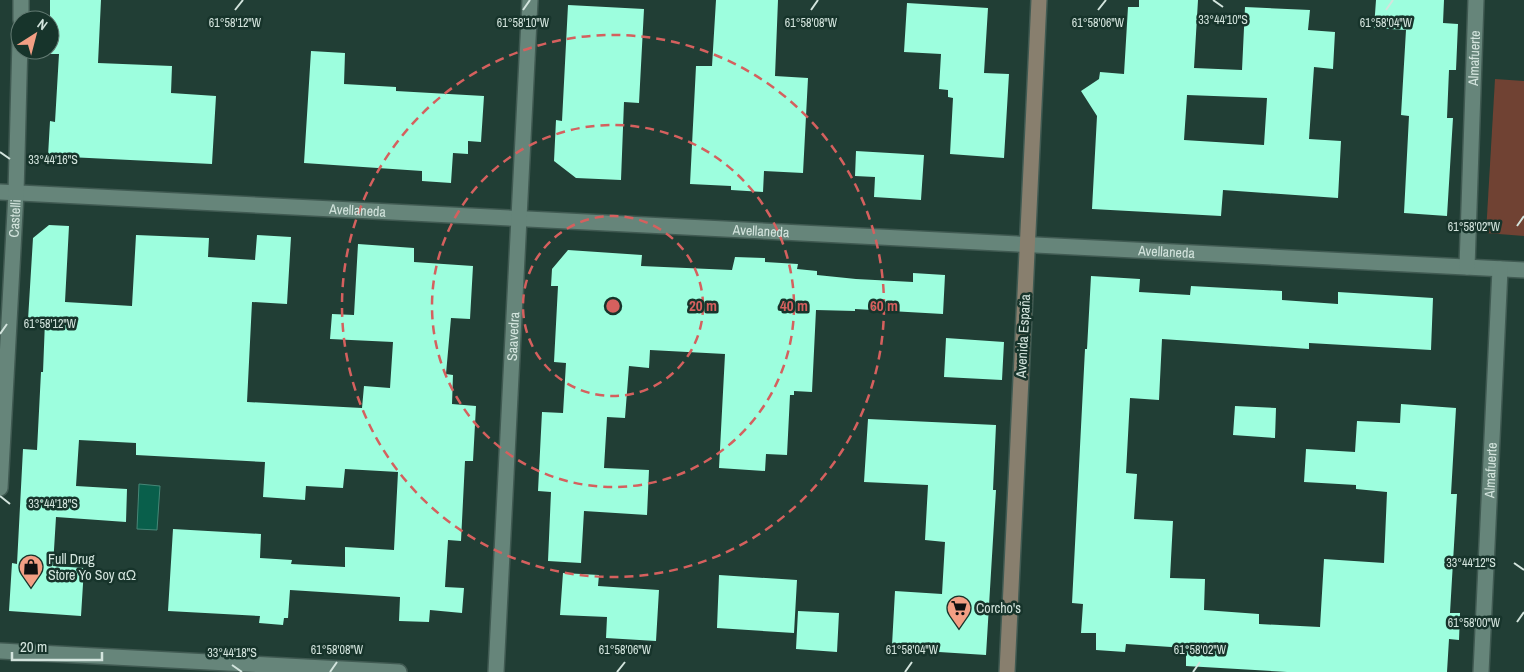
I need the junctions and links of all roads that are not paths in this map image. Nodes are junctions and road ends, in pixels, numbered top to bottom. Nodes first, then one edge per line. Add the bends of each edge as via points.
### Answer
1 (530, 0) edge
2 (1039, 0) edge
3 (1476, 0) edge
4 (19, 60) edge
5 (0, 192) edge
6 (16, 193) junction
7 (519, 218) junction
8 (1028, 243) junction
9 (1467, 267) junction
10 (1500, 269) junction
11 (1524, 270) edge
12 (0, 488) edge
13 (0, 651) edge
14 (399, 672) edge
15 (496, 672) edge
16 (1007, 672) edge
17 (1481, 672) edge

1 - 7 street, Saavedra
2 - 8 main road, Avenida España
3 - 9 street, Almafuerte
4 - 6 street, Castelli
5 - 6 street, Avellaneda
6 - 7 street, Avellaneda
6 - 12 street, Castelli
7 - 8 street, Avellaneda
7 - 15 street, Saavedra
8 - 9 street, Avellaneda
8 - 16 main road, Avenida España
9 - 10 street, Avellaneda
10 - 11 street, Avellaneda
10 - 17 street, Almafuerte
13 - 14 street

